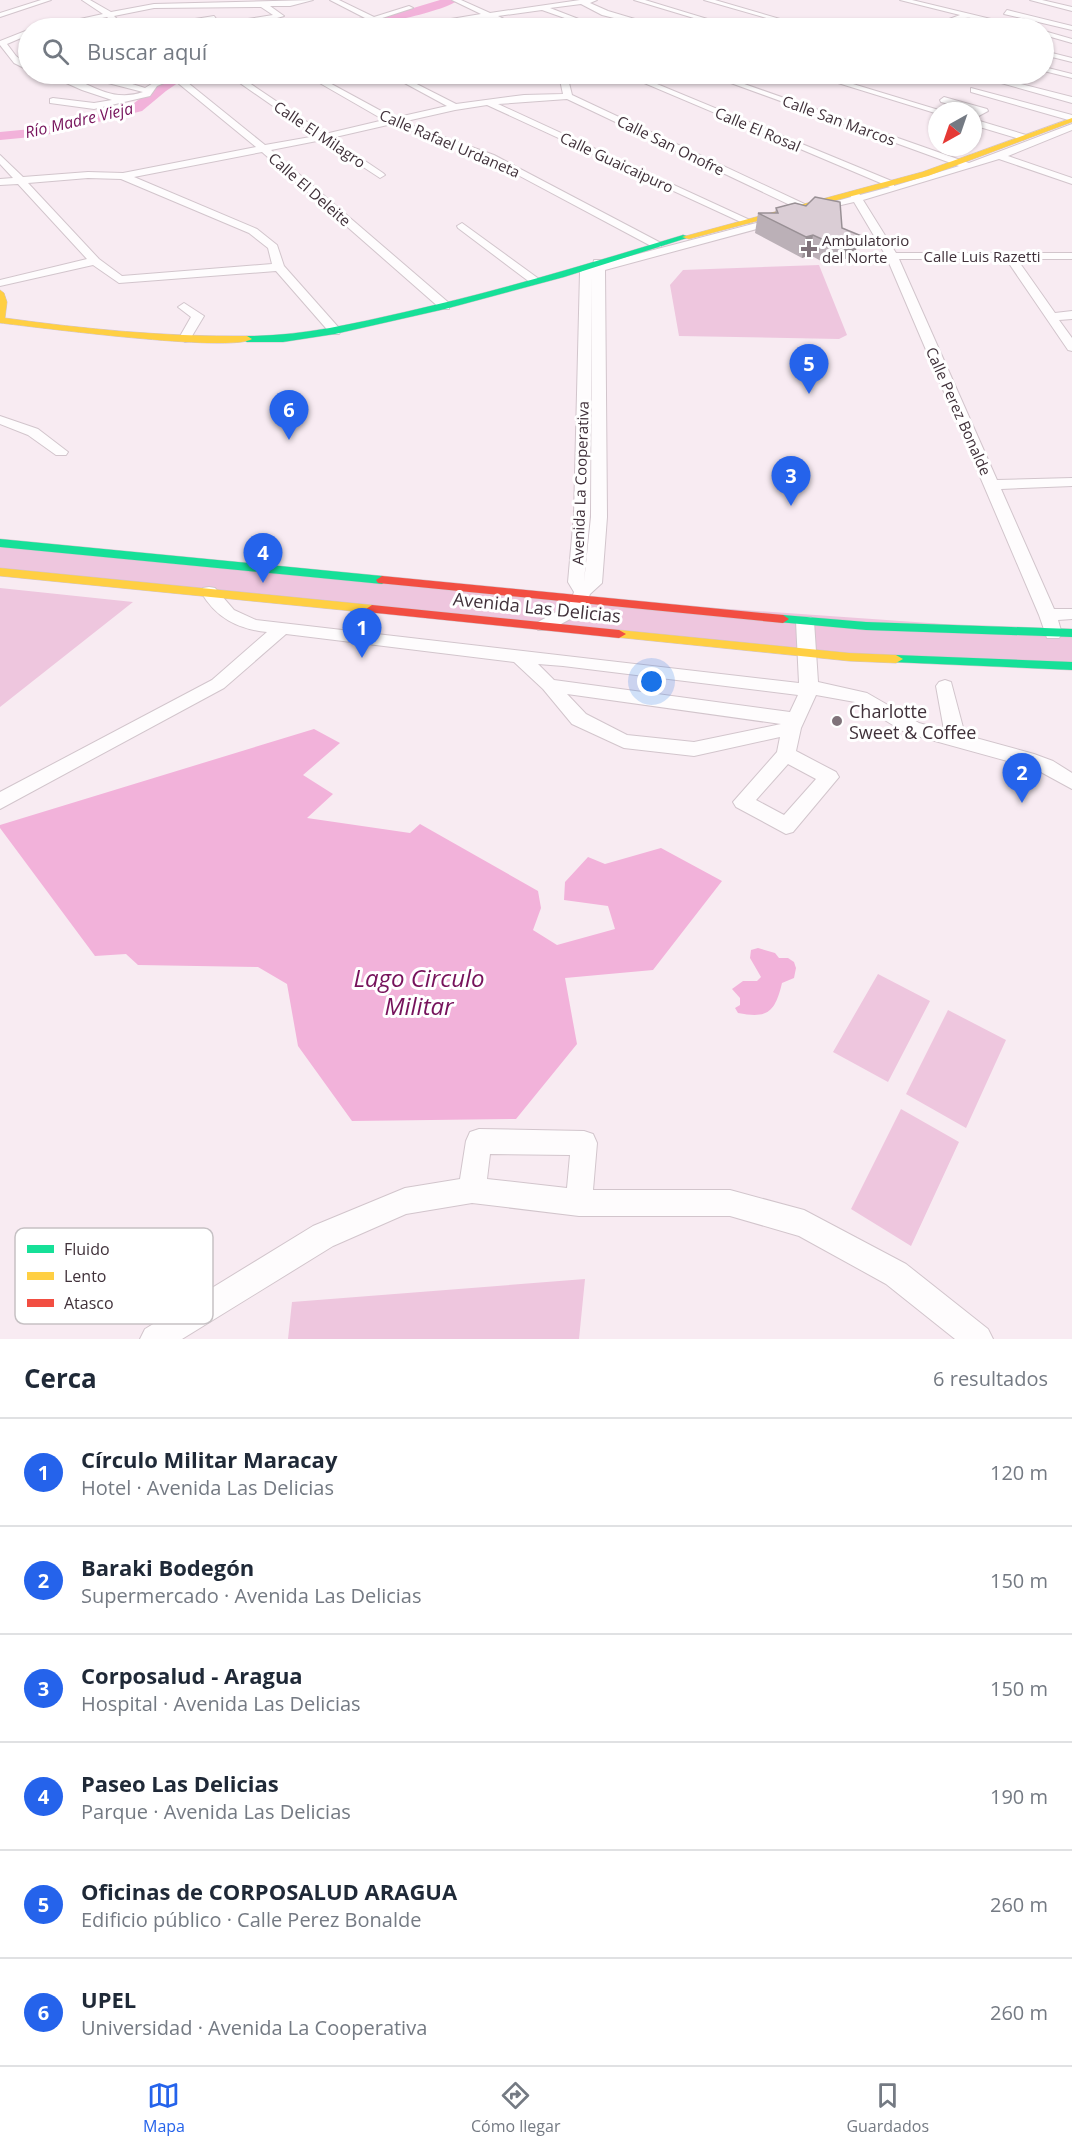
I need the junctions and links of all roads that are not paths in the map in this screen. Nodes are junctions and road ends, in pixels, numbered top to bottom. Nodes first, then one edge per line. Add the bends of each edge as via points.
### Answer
1 (48, 0) edge
2 (85, 0) edge
3 (310, 0) edge
4 (333, 0) edge
5 (455, 0) edge
6 (594, 0) edge
7 (637, 0) edge
8 (706, 0) edge
9 (903, 0) edge
10 (1033, 0) edge
11 (583, 2) junction
12 (203, 4) junction
13 (260, 4) junction
14 (290, 4) junction
15 (401, 4) dead end
16 (1049, 4) junction
17 (540, 8) junction
18 (990, 8) dead end
19 (1072, 9) edge
20 (300, 10) dead end
21 (1001, 11) dead end
22 (108, 14) junction
23 (1013, 14) junction
24 (0, 15) edge
25 (488, 15) junction
26 (968, 15) junction
27 (90, 18) edge
28 (112, 18) edge
29 (216, 18) edge
30 (269, 18) edge
31 (371, 18) edge
32 (376, 18) edge
33 (472, 18) edge
34 (495, 18) edge
35 (570, 18) edge
36 (624, 18) edge
37 (699, 18) edge
38 (771, 18) edge
39 (960, 18) edge
40 (981, 18) edge
41 (1030, 18) edge
42 (1054, 24) edge
43 (1072, 28) edge
44 (9, 32) dead end
45 (18, 34) edge
46 (18, 35) edge
47 (1054, 36) edge
48 (1072, 41) edge
49 (1054, 56) edge
50 (18, 59) edge
51 (1072, 60) edge
52 (1054, 72) edge
53 (1072, 76) edge
54 (77, 84) edge
55 (122, 84) edge
56 (154, 84) edge
57 (186, 84) edge
58 (246, 84) edge
59 (326, 84) edge
60 (411, 84) edge
61 (565, 84) edge
62 (651, 84) edge
63 (738, 84) edge
64 (847, 84) edge
65 (1011, 84) edge
66 (974, 90) dead end
67 (147, 91) junction
68 (568, 96) junction
69 (125, 99) junction
70 (944, 100) dead end
71 (1072, 100) edge
72 (53, 101) dead end
73 (488, 102) junction
74 (951, 102) edge
75 (455, 107) junction
76 (928, 108) edge
77 (1072, 119) edge
78 (392, 121) junction
79 (982, 125) edge
80 (1072, 127) edge
81 (323, 137) junction
82 (1023, 137) junction
83 (264, 149) junction
84 (986, 152) junction
85 (1000, 156) junction
86 (0, 158) edge
87 (963, 164) junction
88 (380, 175) dead end
89 (123, 176) junction
90 (19, 180) junction
91 (1072, 181) edge
92 (0, 182) edge
93 (890, 184) junction
94 (856, 196) junction
95 (806, 209) junction
96 (747, 221) junction
97 (462, 226) dead end
98 (657, 245) junction
99 (892, 256) junction
100 (1009, 256) junction
101 (1072, 256) edge
102 (96, 261) junction
103 (279, 267) junction
104 (592, 267) junction
105 (536, 281) junction
106 (0, 284) edge
107 (0, 293) edge
108 (445, 306) junction
109 (184, 307) dead end
110 (1072, 315) edge
111 (1050, 317) junction
112 (335, 331) junction
113 (185, 338) junction
114 (1072, 347) edge
115 (0, 420) edge
116 (61, 452) dead end
117 (1072, 482) edge
118 (992, 485) junction
119 (0, 543) edge
120 (0, 572) edge
121 (209, 592) junction
122 (580, 599) junction
123 (1072, 614) edge
124 (1048, 615) junction
125 (805, 621) junction
126 (544, 626) junction
127 (282, 629) junction
128 (602, 631) junction
129 (1072, 633) edge
130 (1053, 634) junction
131 (805, 653) junction
132 (519, 657) junction
133 (1072, 666) edge
134 (549, 685) junction
135 (945, 686) dead end
136 (809, 688) junction
137 (794, 723) junction
138 (956, 741) junction
139 (786, 754) dead end
140 (1072, 782) edge
141 (0, 801) edge
142 (472, 1190) junction
143 (579, 1203) junction
144 (213, 1303) edge
145 (179, 1324) edge
146 (155, 1339) edge
147 (978, 1339) edge

1 - 24 street
2 - 22 street
3 - 14 street
4 - 31 street
5 - 25 street
6 - 11 street
7 - 37 street
8 - 38 street
9 - 26 street
10 - 16 street
11 - 17 street
11 - 36 street
12 - 13 street
12 - 22 street via 154,6
12 - 29 street
13 - 14 street
13 - 30 street via 280,16
14 - 20 street
15 - 32 street via 409,8
16 - 19 street
16 - 23 street
17 - 25 street
17 - 35 street
18 - 26 street
21 - 23 street
22 - 27 street
22 - 28 street
23 - 41 street
25 - 33 street
25 - 34 street
26 - 39 street
26 - 40 street
42 - 43 street
44 - 45 street
46 - 50 street via 3,43 12,57
47 - 48 street
49 - 51 street
52 - 53 street
54 - 69 street
55 - 67 street
56 - 67 street
57 - 83 street, Calle El Deleite
58 - 81 street, Calle El Milagro
59 - 78 street, Calle Rafael Urdaneta
60 - 75 street
61 - 68 street, Calle San Onofre
62 - 93 street, Calle El Rosal
63 - 87 street, Calle San Marcos
64 - 76 street
65 - 71 street
66 - 77 street
67 - 69 street via 143,96
68 - 73 street
68 - 95 street, Calle San Onofre
69 - 72 street via 99,106
70 - 74 street
73 - 75 street
73 - 96 street, Calle Guaicaipuro
75 - 78 street
77 - 82 main road
78 - 81 street
78 - 98 street, Calle Rafael Urdaneta via 491,157
79 - 82 street
80 - 85 street
81 - 83 street
81 - 88 street, Calle El Milagro
82 - 84 main road
83 - 89 street
83 - 108 street, Calle El Deleite
84 - 85 street
84 - 87 main road
85 - 87 street
85 - 91 street
86 - 90 street
87 - 93 main road
87 - 94 street
89 - 90 street
89 - 103 street via 253,231 273,248
90 - 92 street
90 - 102 street
93 - 94 main road
94 - 95 main road
94 - 99 street, Calle Perez Bonalde
95 - 96 main road
95 - 104 street
96 - 98 main road
97 - 105 street
98 - 104 main road
99 - 100 street, Calle Luis Razetti
99 - 118 street, Calle Perez Bonalde
100 - 101 street, Calle Luis Razetti
100 - 111 street
102 - 103 street via 119,280
102 - 106 street
103 - 112 street
104 - 105 main road
104 - 122 street, Avenida La Cooperativa via 599,517 594,583
105 - 108 main road
107 - 113 main road via 0,320
108 - 112 main road
109 - 113 street via 198,316
110 - 111 street
111 - 114 street
112 - 113 main road via 251,341
115 - 116 street via 25,426
117 - 118 street
118 - 124 street, Calle Perez Bonalde
119 - 122 main road, Avenida Las Delicias
120 - 121 main road, Avenida Las Delicias
121 - 126 main road, Avenida Las Delicias
121 - 127 street via 215,604 231,617
122 - 125 main road, Avenida Las Delicias
122 - 126 street
122 - 128 street via 593,626
123 - 124 street
124 - 130 street, Calle Perez Bonalde
125 - 130 main road, Avenida Las Delicias
125 - 131 street
126 - 128 main road, Avenida Las Delicias
127 - 132 street
127 - 141 street via 218,684
128 - 131 main road, Avenida Las Delicias
129 - 130 main road, Avenida Las Delicias
131 - 133 main road, Avenida Las Delicias
131 - 136 street
132 - 134 street
132 - 136 street
134 - 137 street
134 - 137 street via 579,718 624,741 694,749
135 - 138 street
136 - 137 street
136 - 138 street via 860,697 913,728
137 - 139 street
138 - 140 street via 1027,759
142 - 143 street
142 - 143 street via 479,1141 584,1143
142 - 144 street via 405,1201 322,1236
143 - 147 street via 730,1203 804,1224 896,1274
145 - 146 street

